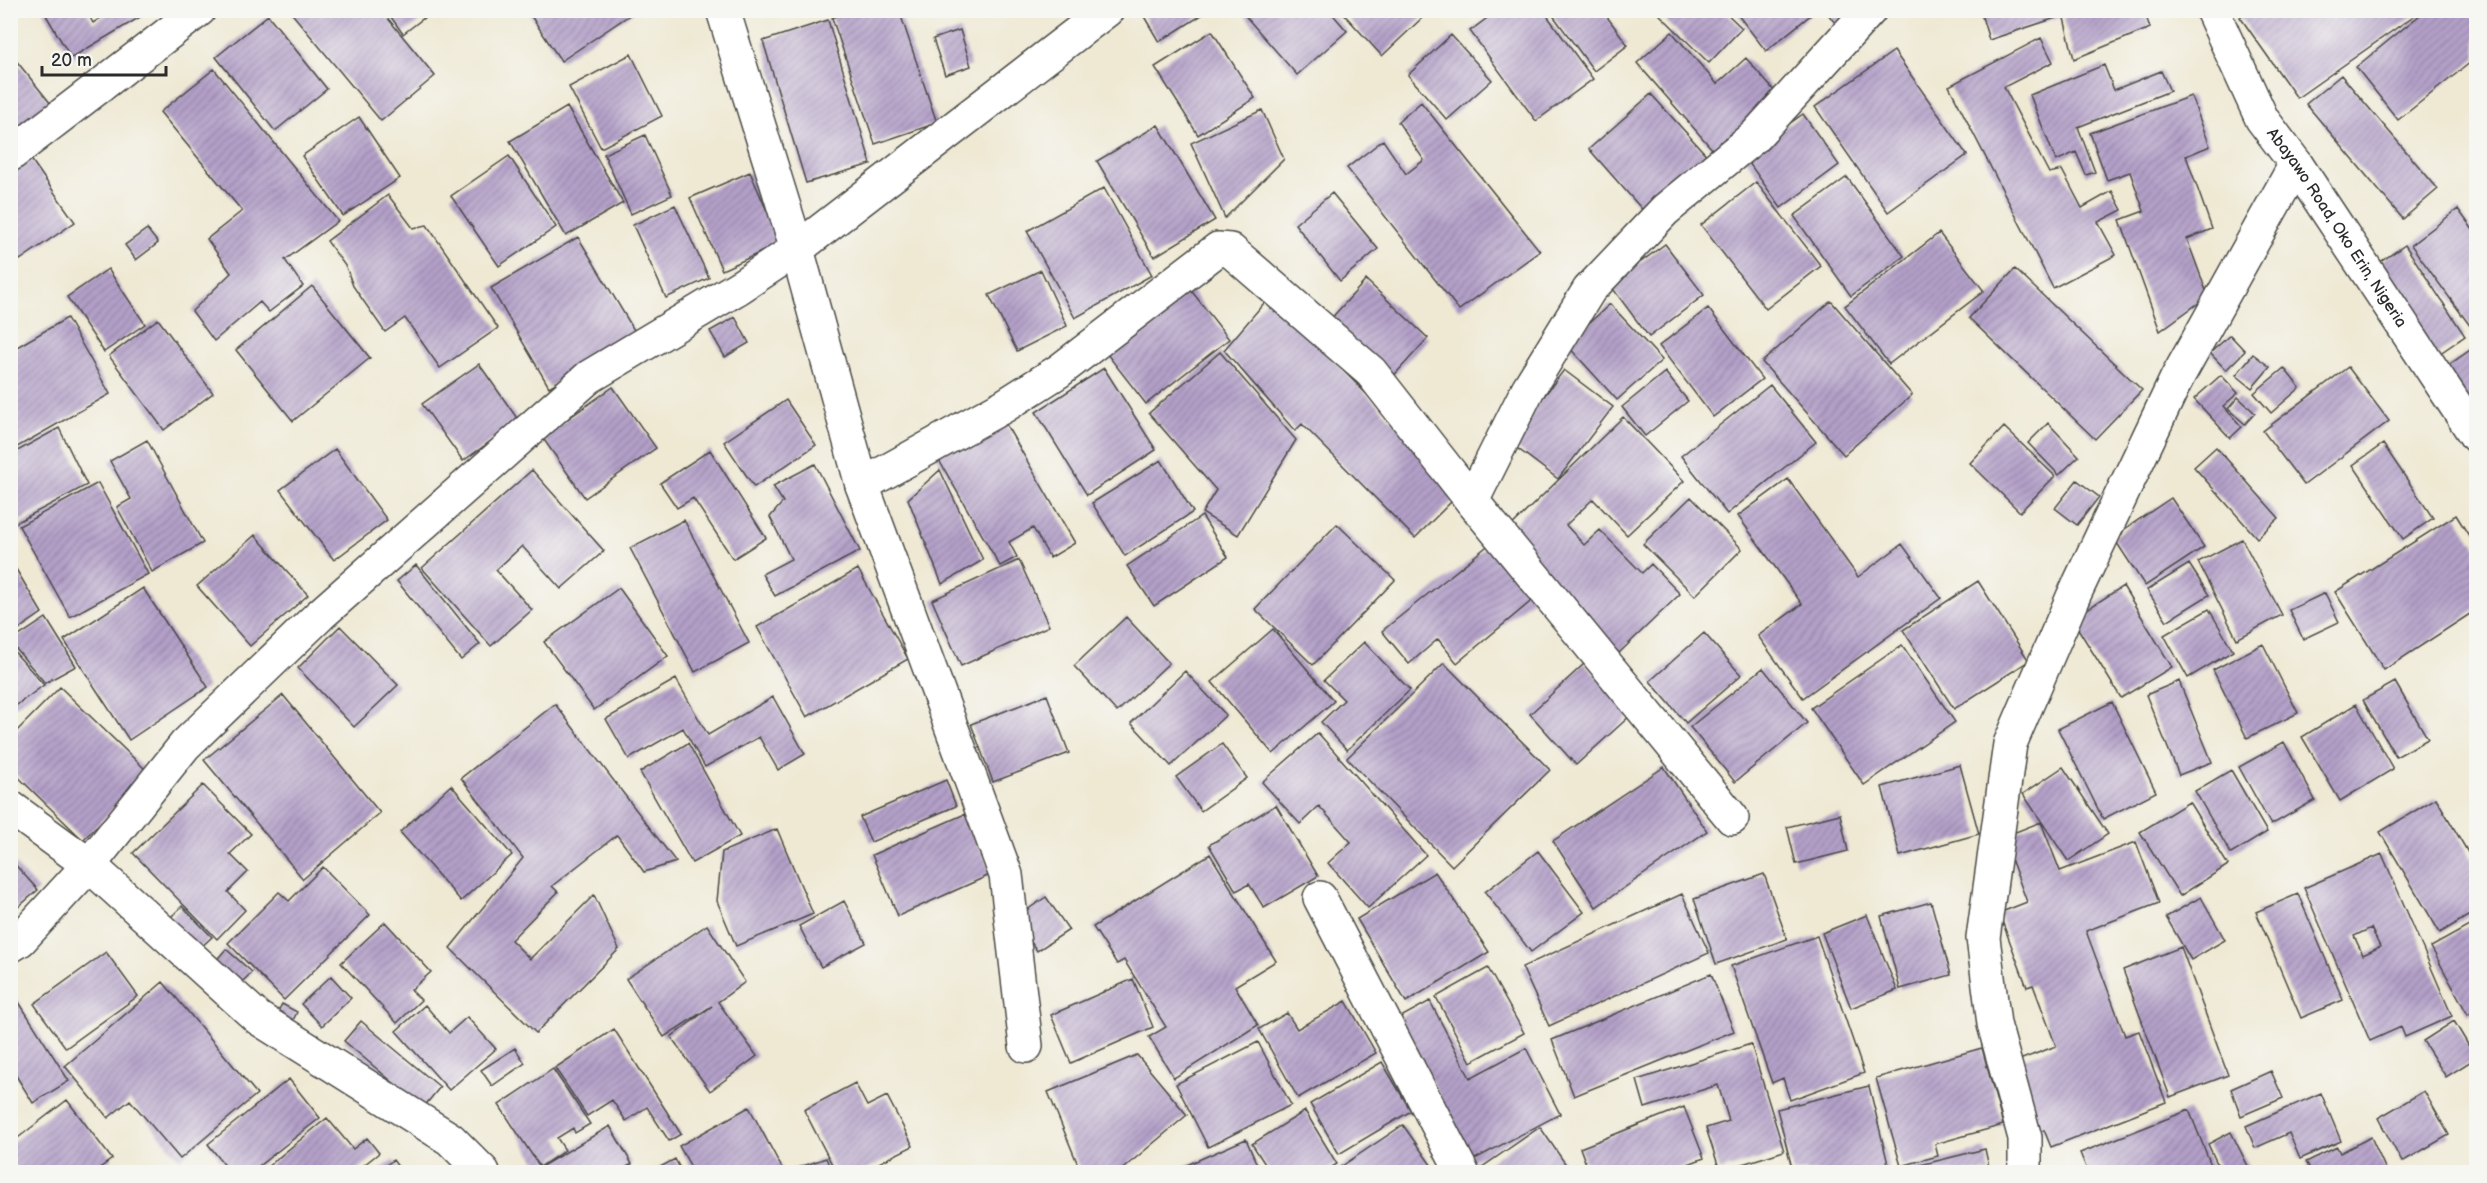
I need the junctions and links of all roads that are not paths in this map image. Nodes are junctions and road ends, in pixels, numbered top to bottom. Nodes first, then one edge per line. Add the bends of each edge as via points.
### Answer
1 (199, 10) edge
2 (723, 10) edge
3 (1107, 10) edge
4 (1870, 10) edge
5 (2212, 10) edge
6 (10, 155) edge
7 (2296, 164) junction
8 (797, 249) junction
9 (2476, 436) edge
10 (862, 485) junction
11 (1472, 501) junction
12 (10, 807) edge
13 (1732, 818) dead end
14 (89, 864) junction
15 (1320, 898) dead end
16 (10, 946) edge
17 (1026, 1046) dead end
18 (483, 1173) edge
19 (1462, 1173) edge
20 (2025, 1173) edge

1 - 6 street
2 - 8 street
3 - 8 street
4 - 11 street via 1755,136 1665,210 1589,290 1528,389
5 - 7 street, Abayawo Road, Oko Erin, Nigeria via 2262,119
7 - 9 street, Abayawo Road, Oko Erin, Nigeria
7 - 20 street via 2177,378 2073,597 2010,744 1983,938 1994,1024 2025,1138
8 - 10 street
8 - 14 street via 589,377 311,623 185,746
10 - 11 street via 1004,406 1059,370 1218,249 1230,250 1371,372
10 - 17 street via 1006,875
11 - 13 street
12 - 14 street
14 - 16 street via 20,940
14 - 18 street via 258,1018 450,1139
15 - 19 street

